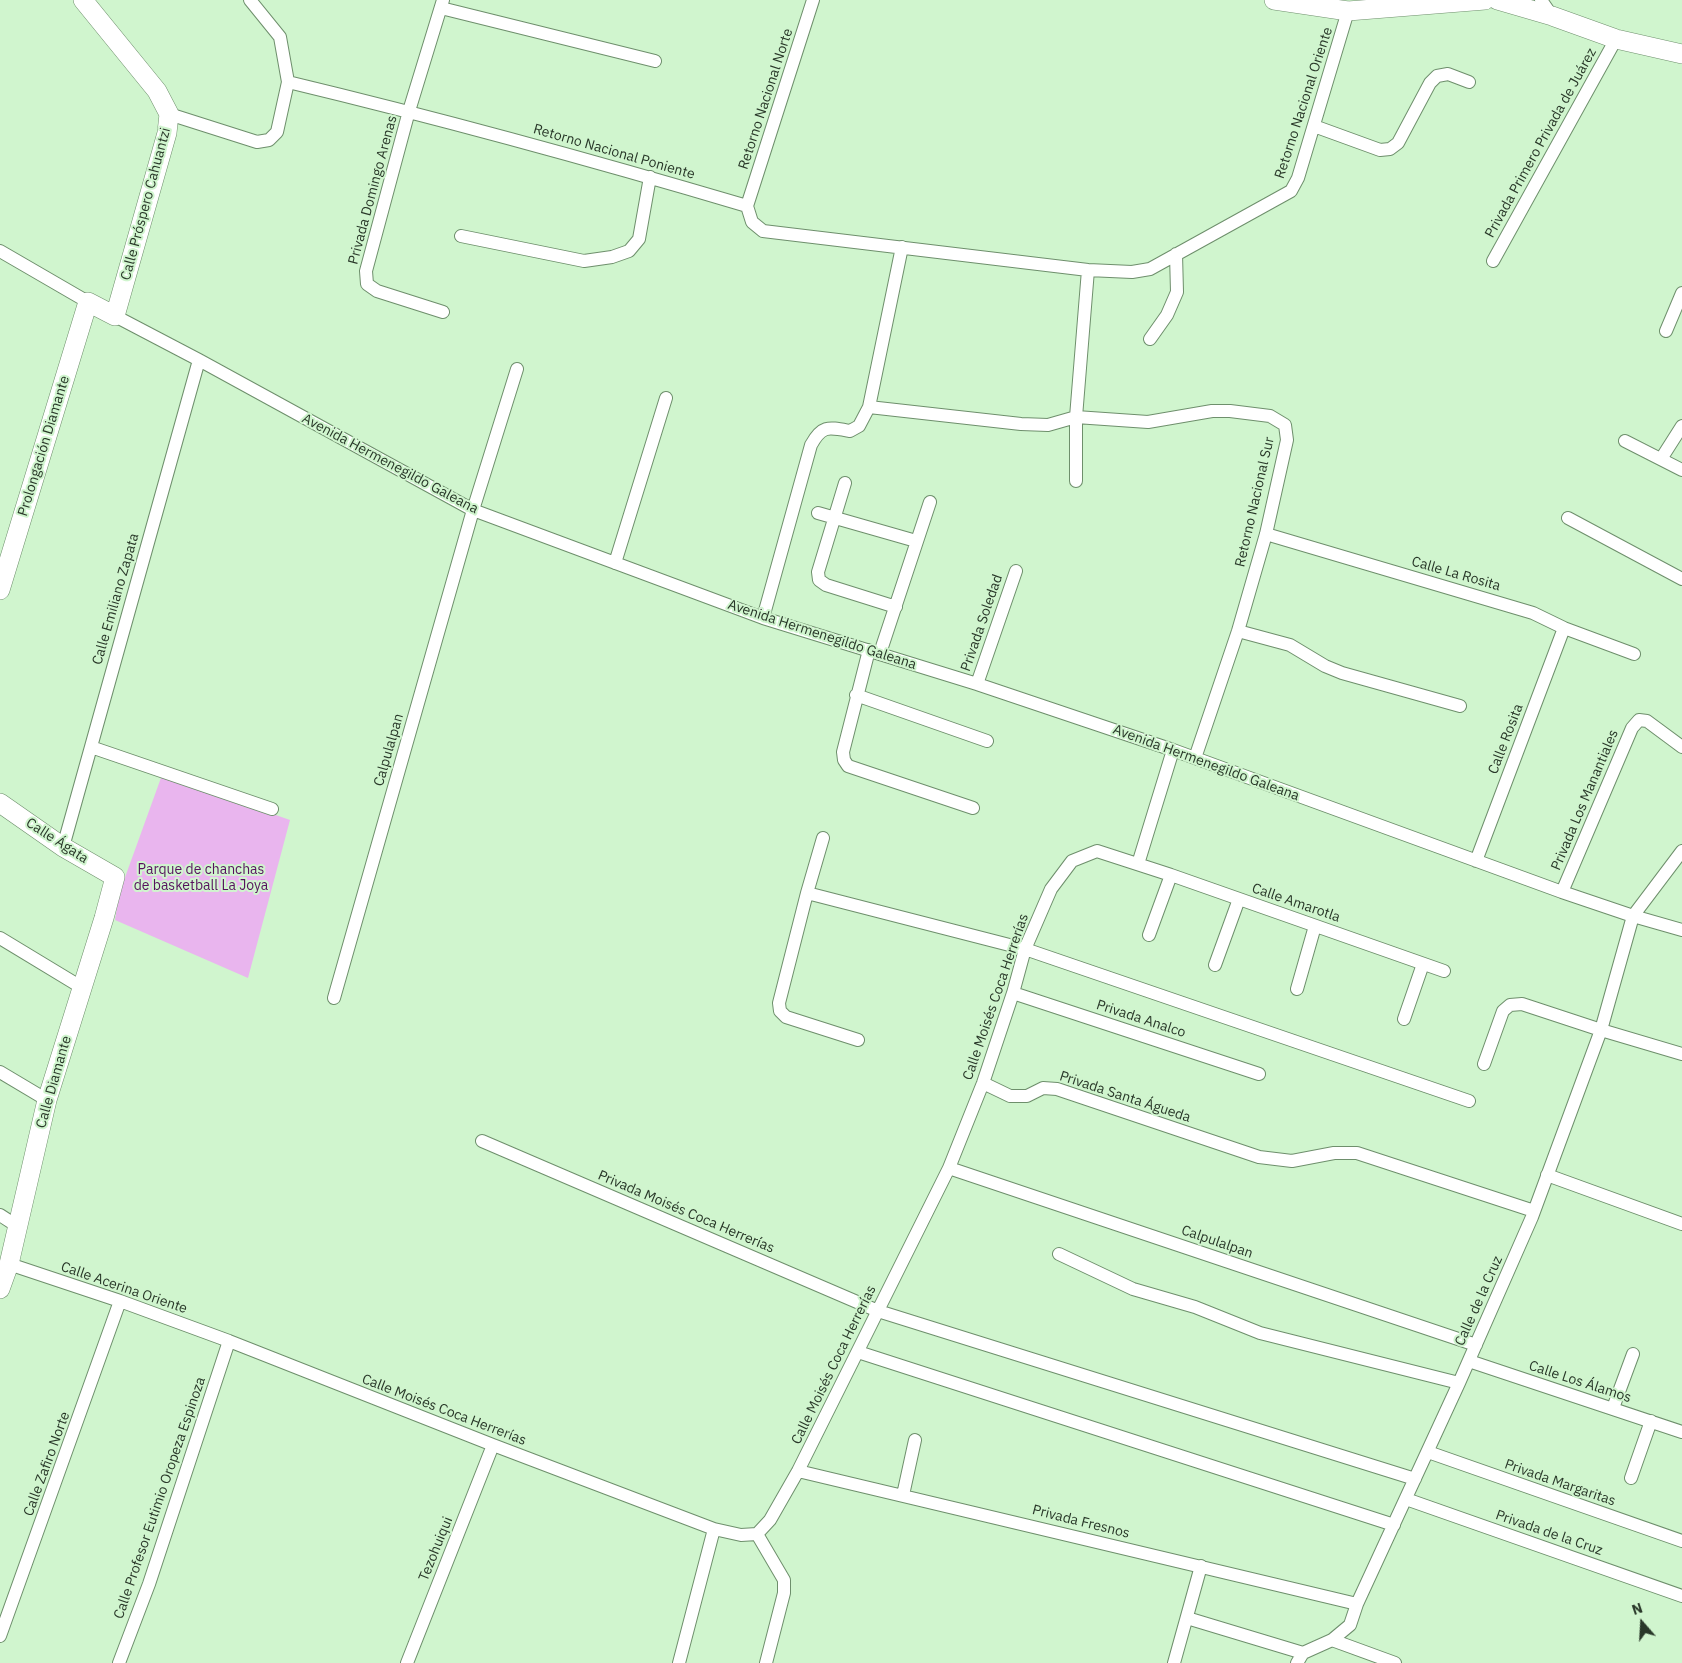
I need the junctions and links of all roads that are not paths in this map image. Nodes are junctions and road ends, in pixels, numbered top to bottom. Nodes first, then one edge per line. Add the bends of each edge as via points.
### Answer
1 (83, 0) edge
2 (250, 0) edge
3 (813, 0) edge
4 (1274, 0) edge
5 (1485, 0) edge
6 (1497, 0) edge
7 (1541, 0) edge
8 (442, 4) edge
9 (1348, 11) junction
10 (1552, 16) junction
11 (1616, 39) junction
12 (1682, 54) edge
13 (655, 62) dead end
14 (288, 82) junction
15 (1469, 82) dead end
16 (409, 111) junction
17 (169, 114) junction
18 (1314, 126) junction
19 (650, 177) junction
20 (747, 206) junction
21 (461, 236) dead end
22 (902, 247) junction
23 (1176, 254) junction
24 (1, 256) edge
25 (1493, 261) dead end
26 (1088, 270) junction
27 (1682, 293) edge
28 (88, 302) junction
29 (443, 312) dead end
30 (115, 316) junction
31 (1666, 331) dead end
32 (1150, 339) dead end
33 (199, 360) junction
34 (517, 370) dead end
35 (666, 398) dead end
36 (869, 407) junction
37 (1076, 417) junction
38 (1682, 426) edge
39 (1625, 442) dead end
40 (1661, 459) junction
41 (1682, 470) edge
42 (1076, 481) dead end
43 (845, 482) dead end
44 (930, 502) dead end
45 (473, 510) junction
46 (818, 513) dead end
47 (834, 518) junction
48 (1568, 518) dead end
49 (1266, 534) junction
50 (916, 541) junction
51 (615, 564) junction
52 (1016, 572) dead end
53 (1682, 579) edge
54 (0, 590) edge
55 (896, 607) junction
56 (763, 618) junction
57 (1564, 628) junction
58 (1238, 631) junction
59 (874, 652) junction
60 (1634, 654) dead end
61 (977, 684) junction
62 (856, 694) junction
63 (1460, 706) dead end
64 (987, 740) dead end
65 (91, 747) junction
66 (1682, 748) edge
67 (1173, 750) junction
68 (1195, 758) junction
69 (0, 803) edge
70 (973, 808) dead end
71 (272, 809) dead end
72 (823, 838) dead end
73 (63, 847) junction
74 (1682, 852) edge
75 (1476, 861) junction
76 (1138, 864) junction
77 (1171, 875) junction
78 (115, 877) joint
79 (1562, 892) junction
80 (807, 893) junction
81 (1239, 899) junction
82 (1633, 916) junction
83 (1314, 926) junction
84 (1682, 930) edge
85 (1149, 935) dead end
86 (0, 938) edge
87 (1025, 950) junction
88 (1423, 964) junction
89 (1215, 965) dead end
90 (1444, 971) dead end
91 (81, 987) junction
92 (1297, 989) dead end
93 (1013, 993) junction
94 (334, 998) dead end
95 (1404, 1018) dead end
96 (1601, 1030) junction
97 (858, 1040) dead end
98 (1682, 1054) edge
99 (1484, 1064) dead end
100 (0, 1072) edge
101 (1259, 1074) dead end
102 (983, 1082) junction
103 (47, 1100) junction
104 (1469, 1101) dead end
105 (482, 1141) dead end
106 (949, 1168) junction
107 (1547, 1175) junction
108 (1534, 1211) junction
109 (0, 1215) edge
110 (1682, 1224) edge
111 (17, 1226) junction
112 (1059, 1254) dead end
113 (9, 1264) junction
114 (0, 1289) edge
115 (120, 1301) junction
116 (878, 1311) junction
117 (229, 1341) junction
118 (1476, 1345) junction
119 (858, 1352) junction
120 (1634, 1354) dead end
121 (1469, 1361) junction
122 (1459, 1384) junction
123 (1613, 1408) junction
124 (1651, 1421) junction
125 (1682, 1432) edge
126 (915, 1440) dead end
127 (493, 1446) junction
128 (1428, 1452) junction
129 (798, 1471) junction
130 (1631, 1478) dead end
131 (1415, 1479) junction
132 (903, 1495) junction
133 (1406, 1499) junction
134 (1394, 1525) junction
135 (714, 1529) junction
136 (757, 1534) junction
137 (1682, 1541) edge
138 (1201, 1566) junction
139 (1682, 1596) edge
140 (1357, 1604) junction
141 (1187, 1618) junction
142 (0, 1636) edge
143 (1332, 1640) junction
144 (1300, 1658) edge
145 (119, 1663) edge
146 (407, 1663) edge
147 (679, 1663) edge
148 (766, 1663) edge
149 (1174, 1663) edge
150 (1395, 1663) edge

1 - 17 street, Calle Próspero Cahuantzi via 156,91
2 - 14 street via 280,37
3 - 20 street, Retorno Nacional Norte
4 - 9 street
5 - 9 street
6 - 10 street
7 - 10 street
8 - 13 street
8 - 16 street
9 - 18 street, Retorno Nacional Oriente
10 - 11 street
11 - 12 street
11 - 25 street, Privada Primero Privada de Juárez
14 - 16 street, Retorno Nacional Poniente
14 - 17 street via 278,132 268,140 257,142
15 - 18 street via 1448,74 1437,76 1430,83 1398,143 1390,149 1380,150
16 - 19 street, Retorno Nacional Poniente
16 - 29 street, Privada Domingo Arenas via 366,271 367,284 376,291
17 - 30 street, Calle Próspero Cahuantzi via 167,134
18 - 23 street, Retorno Nacional Oriente via 1298,178 1291,190
19 - 20 street, Retorno Nacional Poniente
19 - 21 street via 639,239 629,251 612,257 584,261
20 - 22 street via 752,222 763,231
22 - 26 street
22 - 36 street
23 - 26 street, Retorno Nacional Oriente via 1150,269 1132,272
23 - 32 street via 1176,292 1167,315
24 - 28 street, Avenida Hermenegildo Galeana
26 - 37 street
27 - 31 street
28 - 30 street, Avenida Hermenegildo Galeana
28 - 54 street, Prolongación Diamante
30 - 33 street, Avenida Hermenegildo Galeana
33 - 45 street, Avenida Hermenegildo Galeana
33 - 65 street, Calle Emiliano Zapata
34 - 45 street, Calpulalpan
35 - 51 street
36 - 37 street, Retorno Nacional Sur via 1020,424 1048,425
36 - 56 street via 859,426 850,431 831,427 818,432 811,445
37 - 42 street
37 - 49 street, Retorno Nacional Sur via 1148,422 1230,411 1270,416 1285,425 1287,440
38 - 40 street
39 - 40 street
40 - 41 street
43 - 47 street
44 - 50 street
45 - 51 street, Avenida Hermenegildo Galeana
45 - 94 street, Calpulalpan
46 - 47 street
47 - 50 street
47 - 55 street via 818,572 820,580 826,585
48 - 53 street
49 - 57 street, Calle La Rosita via 1533,613
49 - 58 street, Retorno Nacional Sur
50 - 55 street
51 - 56 street, Avenida Hermenegildo Galeana
52 - 61 street, Privada Soledad
55 - 59 street
56 - 59 street, Avenida Hermenegildo Galeana
57 - 60 street, Calle La Rosita
57 - 75 street, Calle Rosita
58 - 63 street via 1290,645 1342,674
58 - 68 street, Retorno Nacional Sur
59 - 61 street, Avenida Hermenegildo Galeana
59 - 62 street
61 - 67 street, Avenida Hermenegildo Galeana
62 - 64 street
62 - 70 street via 843,752 848,766
65 - 71 street
65 - 73 street, Calle Emiliano Zapata
66 - 79 street, Privada Los Manantiales via 1647,721 1639,720 1632,728
67 - 68 street, Avenida Hermenegildo Galeana
67 - 76 street
68 - 75 street, Avenida Hermenegildo Galeana
69 - 73 street, Calle Ágata
72 - 80 street
73 - 78 street, Calle Ágata
74 - 82 street
75 - 79 street, Avenida Hermenegildo Galeana
76 - 77 street, Calle Amarotla
76 - 87 street, Calle Moisés Coca Herrerías via 1097,851 1072,861 1051,889
77 - 81 street, Calle Amarotla
77 - 85 street
78 - 91 street, Calle Diamante
79 - 82 street, Avenida Hermenegildo Galeana
80 - 87 street
80 - 97 street via 780,1011 786,1017
81 - 83 street, Calle Amarotla
81 - 89 street
82 - 84 street, Avenida Hermenegildo Galeana
82 - 96 street, Calle de la Cruz
83 - 88 street, Calle Amarotla
83 - 92 street
86 - 91 street
87 - 93 street, Calle Moisés Coca Herrerías
87 - 104 street
88 - 90 street, Calle Amarotla
88 - 95 street
91 - 103 street, Calle Diamante
93 - 101 street, Privada Analco
93 - 102 street, Calle Moisés Coca Herrerías
96 - 98 street
96 - 99 street via 1522,1004 1510,1005 1503,1011
96 - 107 street, Calle de la Cruz
100 - 103 street
102 - 106 street, Calle Moisés Coca Herrerías
102 - 108 street, Privada Santa Águeda via 1010,1096 1027,1096 1043,1088 1057,1089 1259,1157 1292,1161 1334,1153 1357,1153
103 - 111 street, Calle Diamante
105 - 116 street, Privada Moisés Coca Herrerías
106 - 116 street, Calle Moisés Coca Herrerías
106 - 118 street, Calpulalpan
107 - 108 street, Calle de la Cruz
107 - 110 street
108 - 118 street, Calle de la Cruz
109 - 111 street
111 - 113 street, Calle Diamante
112 - 122 street via 1133,1289 1195,1307 1260,1334
113 - 114 street, Calle Diamante
113 - 115 street, Calle Acerina Oriente
115 - 117 street, Calle Acerina Oriente
115 - 142 street, Calle Zafiro Norte
116 - 119 street, Calle Moisés Coca Herrerías
116 - 131 street, Privada Moisés Coca Herrerías
117 - 127 street, Calle Moisés Coca Herrerías
117 - 145 street, Calle Profesor Eutimio Oropeza Espinoza via 149,1584
118 - 121 street, Calle de la Cruz
119 - 129 street, Calle Moisés Coca Herrerías
119 - 134 street
120 - 123 street
121 - 122 street, Calle de la Cruz
121 - 123 street, Calle Los Álamos
122 - 128 street, Calle de la Cruz
123 - 124 street, Calle Los Álamos
124 - 125 street, Calle Los Álamos
124 - 130 street
126 - 132 street
127 - 135 street, Calle Moisés Coca Herrerías
127 - 146 street, Tezohuiqui
128 - 131 street, Calle de la Cruz
128 - 137 street, Privada Margaritas
129 - 132 street, Privada Fresnos
129 - 136 street, Calle Moisés Coca Herrerías via 770,1520
131 - 133 street, Calle de la Cruz
132 - 138 street, Privada Fresnos
133 - 134 street, Calle de la Cruz
133 - 139 street, Privada de la Cruz
134 - 140 street, Calle de la Cruz
135 - 136 street, Calle Moisés Coca Herrerías via 741,1535
135 - 147 street
136 - 148 street via 784,1580 784,1593
138 - 140 street, Privada Fresnos
138 - 141 street
140 - 143 street, Calle de la Cruz via 1350,1625
141 - 144 street
141 - 149 street
143 - 144 street, Calle de la Cruz
143 - 150 street

